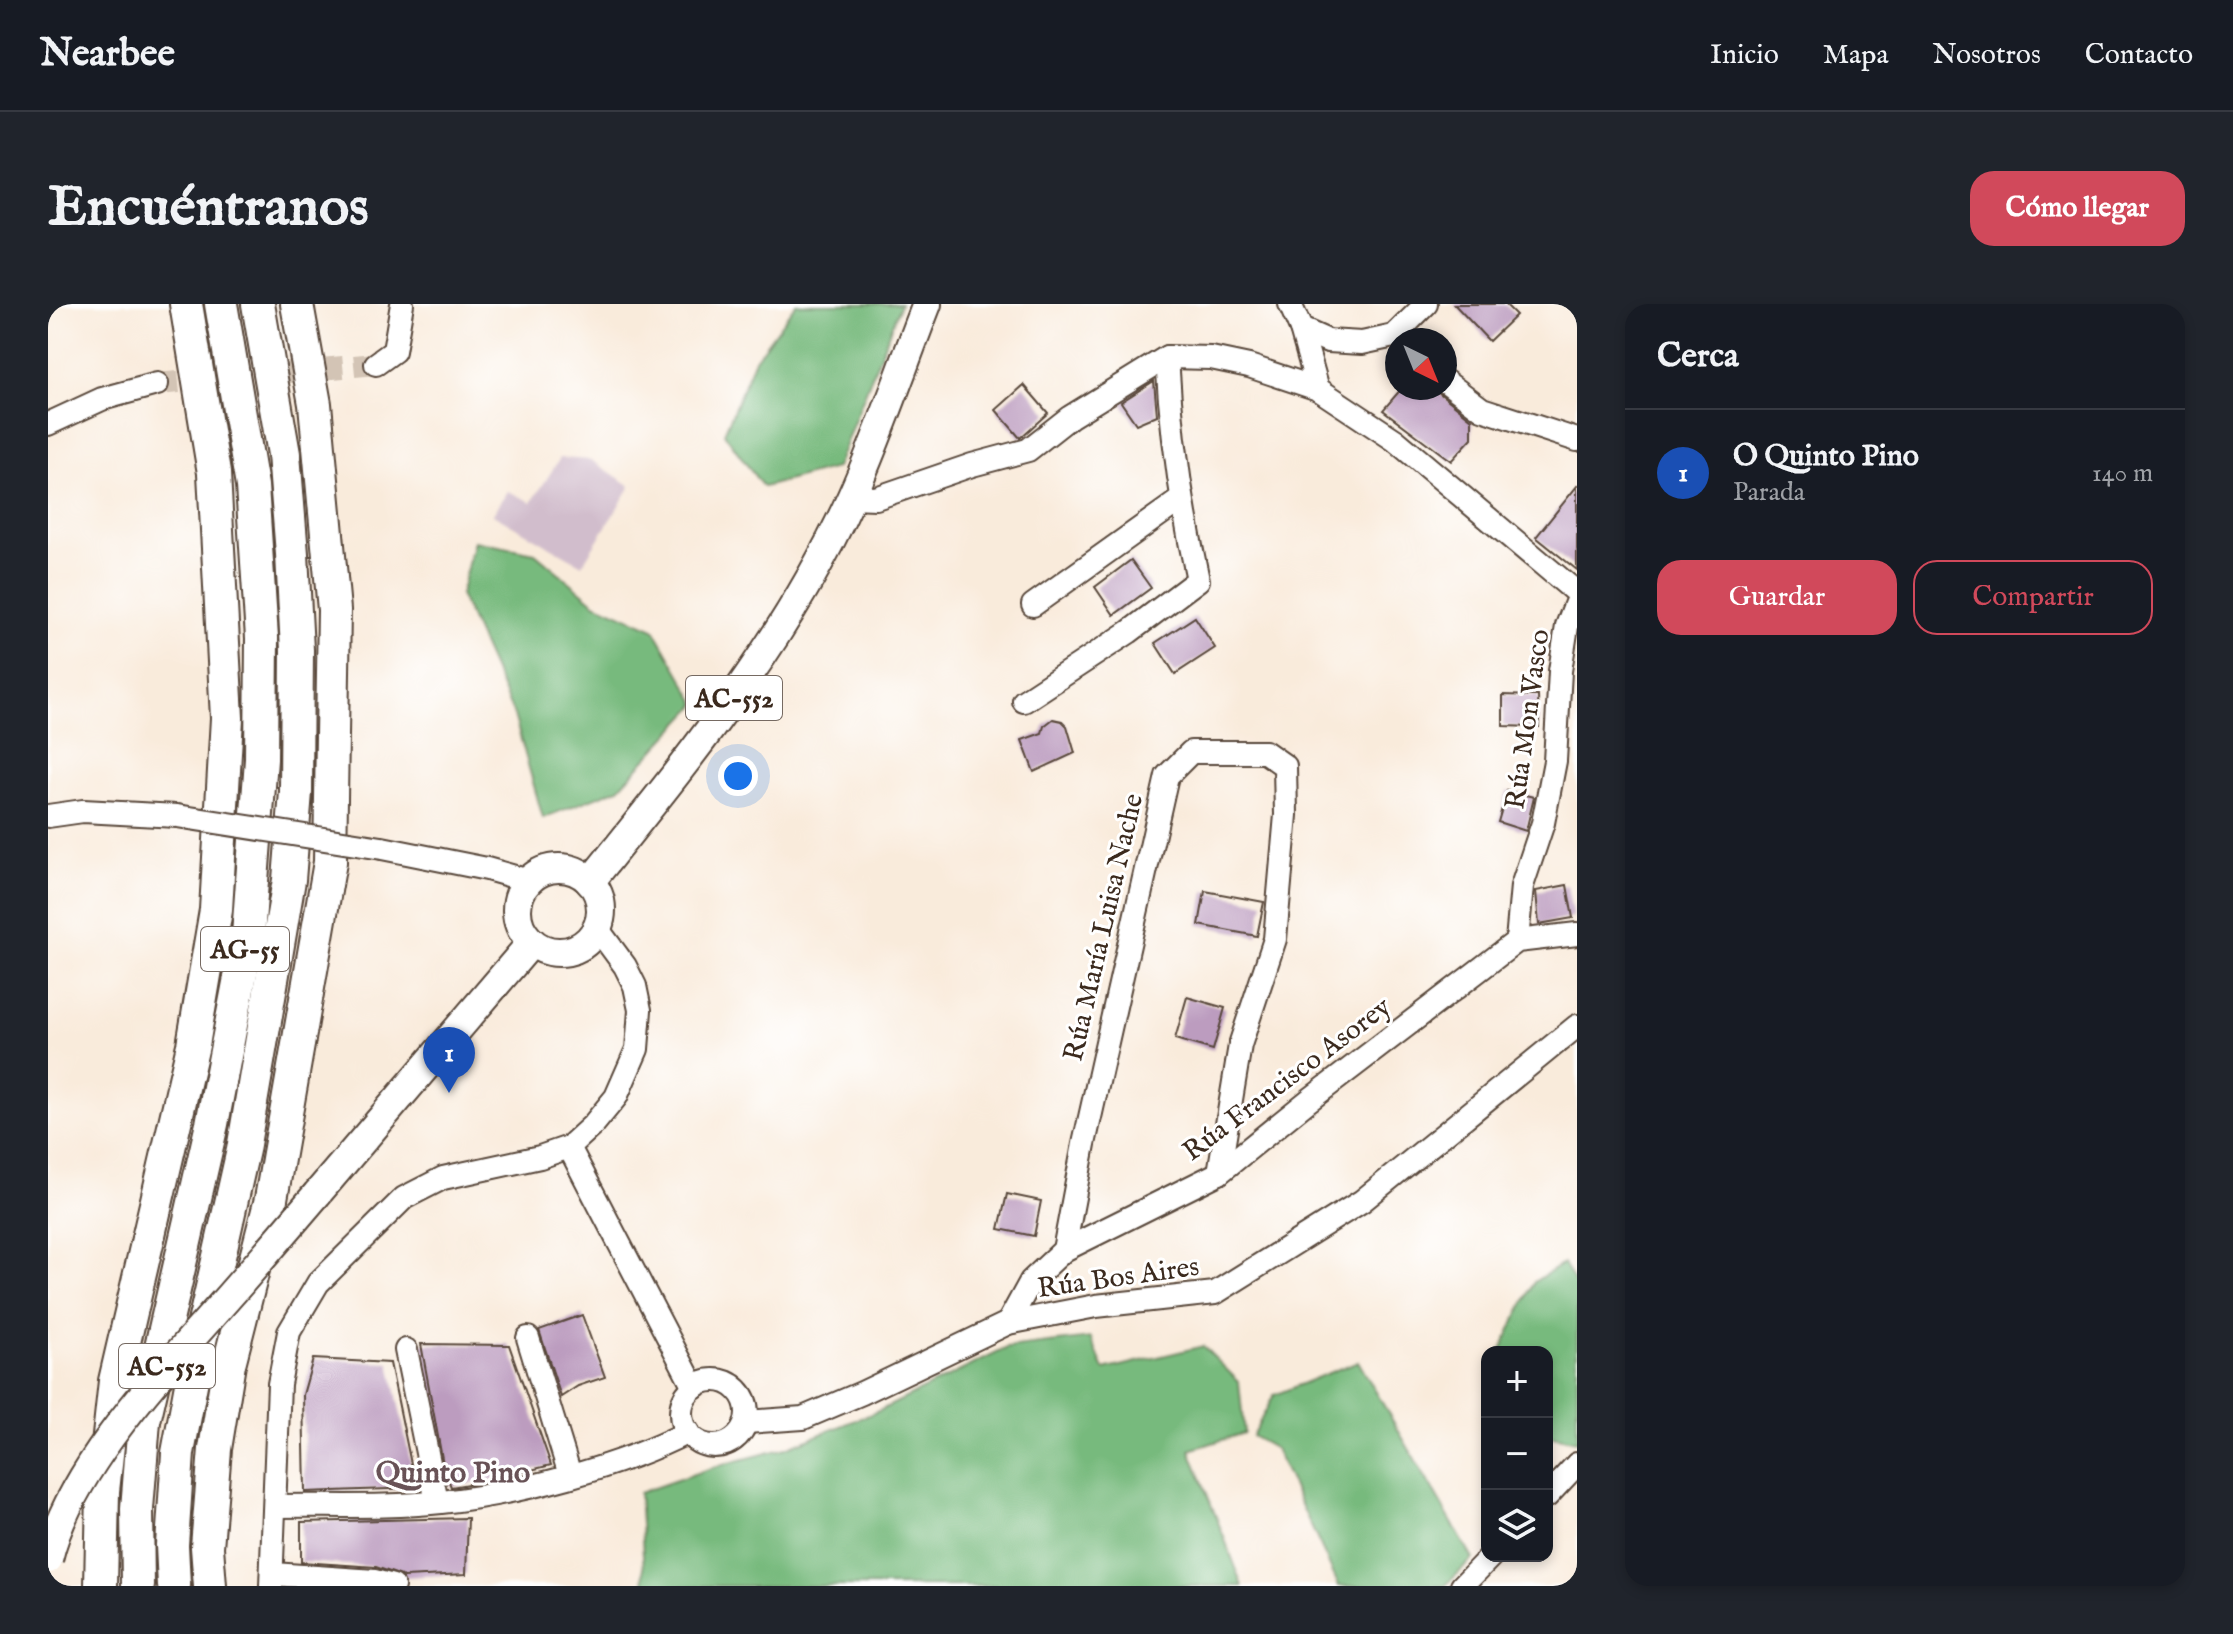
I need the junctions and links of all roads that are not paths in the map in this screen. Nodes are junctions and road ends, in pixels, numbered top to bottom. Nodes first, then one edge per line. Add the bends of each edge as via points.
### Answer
1 (186, 304) edge
2 (221, 304) edge
3 (258, 304) edge
4 (297, 304) edge
5 (402, 304) edge
6 (927, 304) edge
7 (1290, 304) edge
8 (1426, 304) edge
9 (1405, 328) edge
10 (1301, 329) junction
11 (1385, 340) edge
12 (1167, 357) junction
13 (376, 364) dead end
14 (157, 384) tunnel mouth
15 (1318, 389) junction
16 (1457, 390) edge
17 (48, 424) edge
18 (1577, 440) edge
19 (852, 497) junction
20 (1180, 500) junction
21 (1577, 593) edge
22 (1577, 600) edge
23 (1033, 605) dead end
24 (1024, 701) dead end
25 (48, 816) edge
26 (529, 881) junction
27 (590, 882) junction
28 (597, 928) junction
29 (1577, 934) edge
30 (1517, 941) junction
31 (532, 942) junction
32 (1577, 1026) edge
33 (569, 1147) junction
34 (1219, 1173) junction
35 (1064, 1250) junction
36 (1008, 1323) junction
37 (528, 1338) dead end
38 (406, 1350) dead end
39 (694, 1387) junction
40 (746, 1422) junction
41 (688, 1432) junction
42 (1577, 1464) edge
43 (570, 1475) junction
44 (1553, 1490) edge
45 (437, 1502) junction
46 (275, 1506) junction
47 (48, 1559) edge
48 (1485, 1562) edge
49 (272, 1580) edge
50 (101, 1586) edge
51 (138, 1586) edge
52 (174, 1586) edge
53 (210, 1586) edge
54 (393, 1586) edge
55 (1462, 1586) edge

1 - 50 highway via 214,473 227,718 216,910 193,1045 115,1381 103,1491
2 - 51 highway, AG-55 via 252,486 262,638 261,759 248,936 212,1124 144,1421
3 - 52 highway, AG-55 via 284,454 292,554 296,792 289,880 243,1150 178,1453
4 - 53 highway via 315,404 334,610 330,862 271,1199 229,1364 215,1449 207,1547
5 - 13 street via 394,351
6 - 19 main road, AC-552
7 - 10 street
8 - 9 street
10 - 11 street via 1328,341
10 - 15 street
12 - 15 street via 1249,366
12 - 19 street via 1070,417 1028,450 876,498
12 - 20 street
14 - 17 street via 102,399
15 - 21 street via 1395,440
16 - 18 street via 1482,409
19 - 27 main road, AC-552 via 809,580 747,680
20 - 23 street
20 - 24 street via 1198,580
22 - 30 street, Rúa Mon Vasco via 1560,671 1555,761 1543,823 1522,886
25 - 26 street, bridge via 83,811 177,816 382,848
26 - 27 main road via 540,873 567,869
26 - 31 main road via 521,892 518,919
27 - 28 main road via 601,904
28 - 31 main road via 573,949 552,951
28 - 33 street via 635,986 640,1010 637,1049 616,1097
29 - 30 street
30 - 34 street, Rúa Francisco Asorey
31 - 47 main road, AC-552, bridge via 133,1408 78,1485
32 - 36 street, Rúa Bos Aires via 1362,1201 1215,1293 1096,1306
33 - 39 street
33 - 46 street via 443,1178 404,1198 318,1283 289,1332 279,1384
34 - 35 street, Rúa Francisco Asorey
34 - 35 street, Rúa María Luisa Nache via 1240,1045 1275,939 1285,766 1265,752 1191,752 1167,776
35 - 36 street, Rúa Francisco Asorey via 1031,1281
36 - 40 street, Rúa Bos Aires via 803,1418
37 - 43 street
38 - 45 street
39 - 40 street via 713,1380 732,1385 744,1399
39 - 41 street via 682,1407
40 - 41 street via 722,1445 702,1443
41 - 43 street via 650,1451
42 - 44 street
43 - 45 street
45 - 46 street
46 - 49 street
48 - 55 street
49 - 54 street via 375,1581

